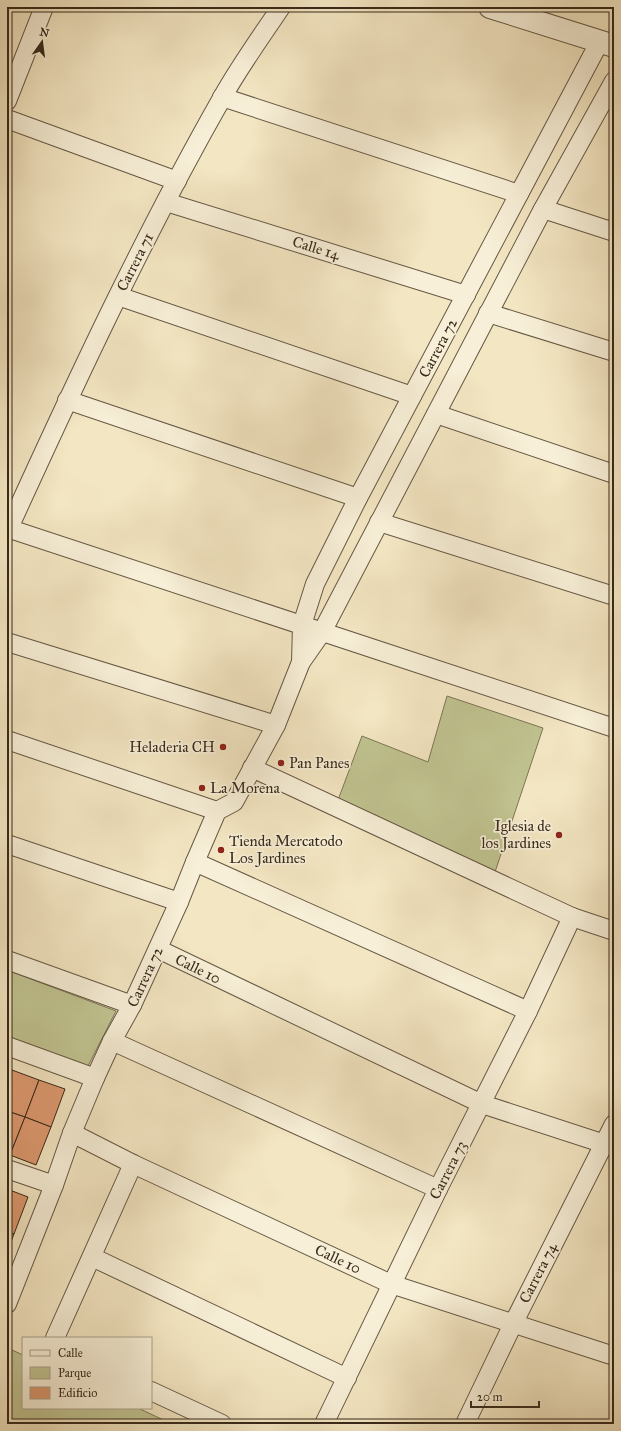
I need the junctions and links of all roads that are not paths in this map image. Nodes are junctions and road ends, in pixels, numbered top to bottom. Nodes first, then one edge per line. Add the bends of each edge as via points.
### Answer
1 (44, 7) edge
2 (281, 7) edge
3 (490, 7) edge
4 (607, 44) edge
5 (614, 81) edge
6 (222, 97) junction
7 (7, 101) edge
8 (7, 119) edge
9 (177, 181) junction
10 (519, 194) junction
11 (166, 202) junction
12 (543, 209) junction
13 (614, 232) edge
14 (466, 295) junction
15 (118, 296) junction
16 (488, 313) junction
17 (614, 352) edge
18 (412, 396) junction
19 (67, 400) junction
20 (436, 414) junction
21 (614, 474) edge
22 (358, 498) junction
23 (379, 522) junction
24 (8, 528) edge
25 (614, 596) edge
26 (302, 625) junction
27 (322, 632) junction
28 (7, 642) edge
29 (301, 662) junction
30 (276, 725) junction
31 (614, 728) edge
32 (7, 740) edge
33 (252, 768) junction
34 (217, 811) junction
35 (7, 844) edge
36 (195, 862) junction
37 (179, 902) junction
38 (572, 917) junction
39 (614, 931) edge
40 (158, 949) junction
41 (7, 960) edge
42 (132, 1005) junction
43 (528, 1011) junction
44 (112, 1041) junction
45 (7, 1046) edge
46 (95, 1078) junction
47 (482, 1104) junction
48 (614, 1124) edge
49 (72, 1133) junction
50 (609, 1145) edge
51 (133, 1164) junction
52 (7, 1169) edge
53 (54, 1186) junction
54 (438, 1189) junction
55 (92, 1257) junction
56 (391, 1284) junction
57 (8, 1298) edge
58 (513, 1324) junction
59 (55, 1337) edge
60 (614, 1356) edge
61 (347, 1378) junction
62 (152, 1391) edge
63 (222, 1424) edge
64 (324, 1424) edge
65 (465, 1424) edge

1 - 7 street
2 - 6 street, Carrera 71
3 - 4 street
4 - 10 street, Carrera 72
5 - 12 street, Carrera 72
6 - 9 street, Carrera 71
6 - 10 street
8 - 9 street
9 - 11 street, Carrera 71
10 - 14 street, Carrera 72
11 - 14 street, Calle 14
11 - 15 street, Carrera 71
12 - 13 street
12 - 16 street, Carrera 72
14 - 18 street, Carrera 72
15 - 18 street
15 - 19 street, Carrera 71
16 - 17 street
16 - 20 street, Carrera 72
18 - 22 street, Carrera 72
19 - 22 street
19 - 24 street, Carrera 71
20 - 21 street
20 - 23 street, Carrera 72
22 - 26 street, Carrera 72 via 315,584
23 - 25 street
23 - 27 street, Carrera 72
24 - 26 street
26 - 27 street
26 - 29 street, Carrera 72
27 - 29 street, Carrera 72
27 - 31 street
28 - 30 street
29 - 30 street, Carrera 72
30 - 33 street, Carrera 72
32 - 34 street
33 - 34 street, Carrera 72 via 234,802
33 - 38 street
34 - 36 street, Carrera 72
35 - 37 street
36 - 37 street, Carrera 72
36 - 43 street
37 - 40 street, Carrera 72
38 - 39 street
38 - 43 street, Carrera 73
40 - 42 street, Carrera 72
40 - 47 street, Calle 10
41 - 42 street
42 - 44 street, Carrera 72
43 - 47 street, Carrera 73
44 - 46 street, Carrera 72
44 - 54 street
45 - 46 street
46 - 49 street, Carrera 72
47 - 50 street, Calle 10
47 - 54 street, Carrera 73
48 - 50 street, Carrera 74
49 - 51 street, Calle 10
49 - 53 street, Carrera 72
50 - 58 street, Carrera 74
51 - 55 street
51 - 56 street, Calle 10
52 - 53 street
53 - 57 street, Carrera 72
54 - 56 street, Carrera 73
55 - 59 street
55 - 61 street
56 - 58 street, Calle 10
56 - 61 street, Carrera 73
58 - 60 street, Calle 10
58 - 65 street, Carrera 74
61 - 64 street, Carrera 73
62 - 63 street

